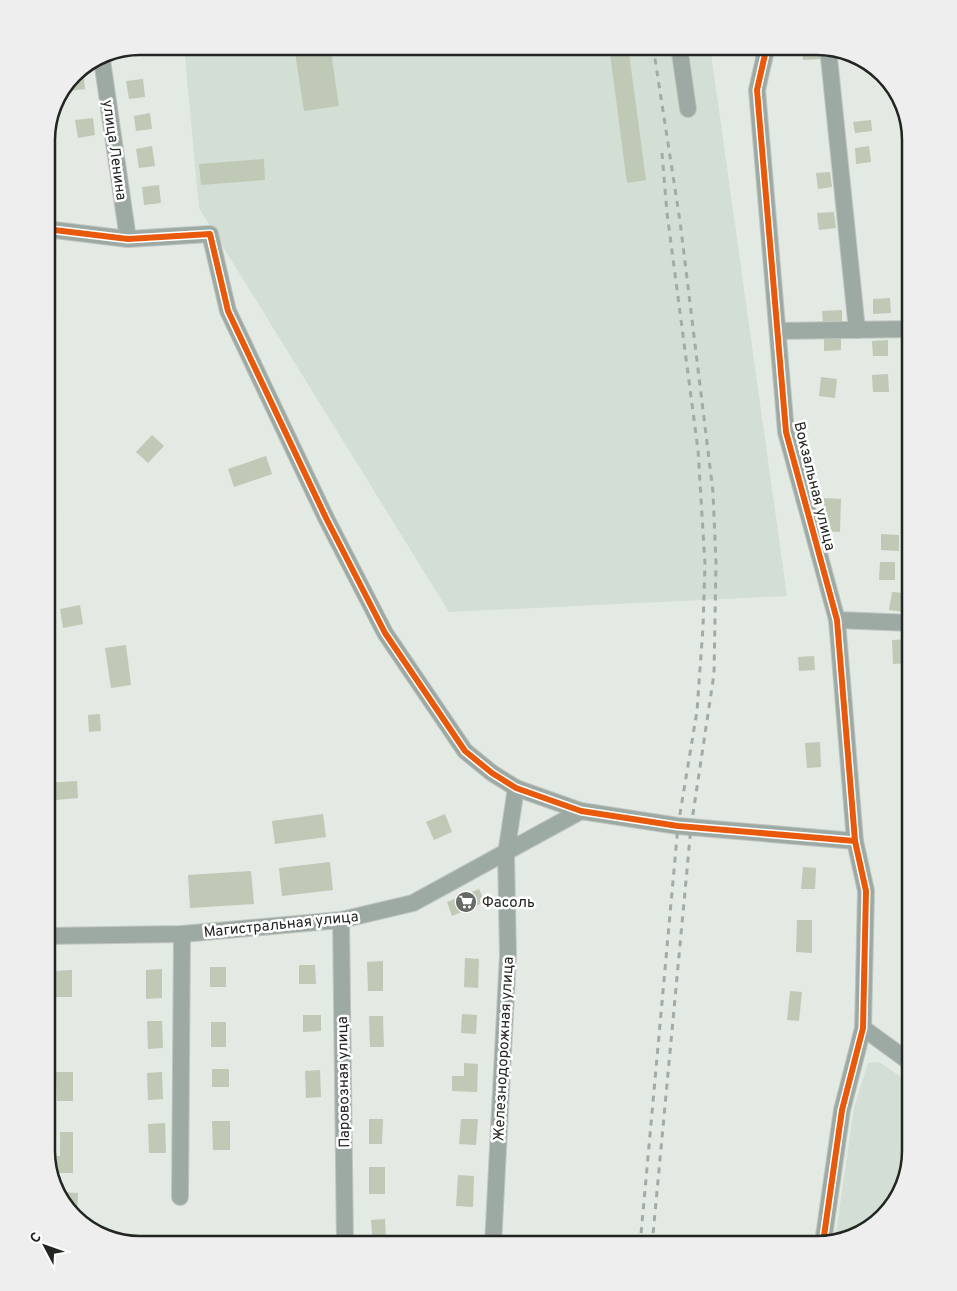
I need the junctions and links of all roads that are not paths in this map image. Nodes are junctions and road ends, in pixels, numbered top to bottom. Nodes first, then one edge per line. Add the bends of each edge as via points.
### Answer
1 (680, 55) edge
2 (765, 55) edge
3 (829, 56) edge
4 (103, 64) edge
5 (688, 109) dead end
6 (55, 230) edge
7 (128, 239) junction
8 (902, 329) edge
9 (857, 330) junction
10 (778, 332) junction
11 (837, 620) junction
12 (902, 623) edge
13 (516, 788) junction
14 (580, 811) junction
15 (855, 841) junction
16 (506, 854) junction
17 (341, 920) junction
18 (182, 934) junction
19 (55, 936) edge
20 (863, 1028) junction
21 (902, 1056) edge
22 (180, 1197) dead end
23 (824, 1235) edge
24 (345, 1236) edge
25 (494, 1236) edge

1 - 5 street
2 - 10 street, Вокзальная улица via 757,90
3 - 9 street
4 - 7 street, улица Ленина
6 - 7 street
7 - 13 street via 210,234 228,311 326,518 385,633 464,751
8 - 9 street
9 - 10 street
10 - 11 street, Вокзальная улица via 786,432
11 - 12 street
11 - 15 street, Вокзальная улица
13 - 14 street
13 - 16 street, Железнодорожная улица
14 - 15 street via 678,826
14 - 16 street, Магистральная улица
15 - 20 street, Вокзальная улица via 866,891
16 - 17 street, Магистральная улица via 412,904
16 - 25 street, Железнодорожная улица via 508,955
17 - 18 street, Магистральная улица
17 - 24 street, Паровозная улица
18 - 19 street, Магистральная улица
18 - 22 street
20 - 21 street
20 - 23 street, Вокзальная улица via 842,1110

